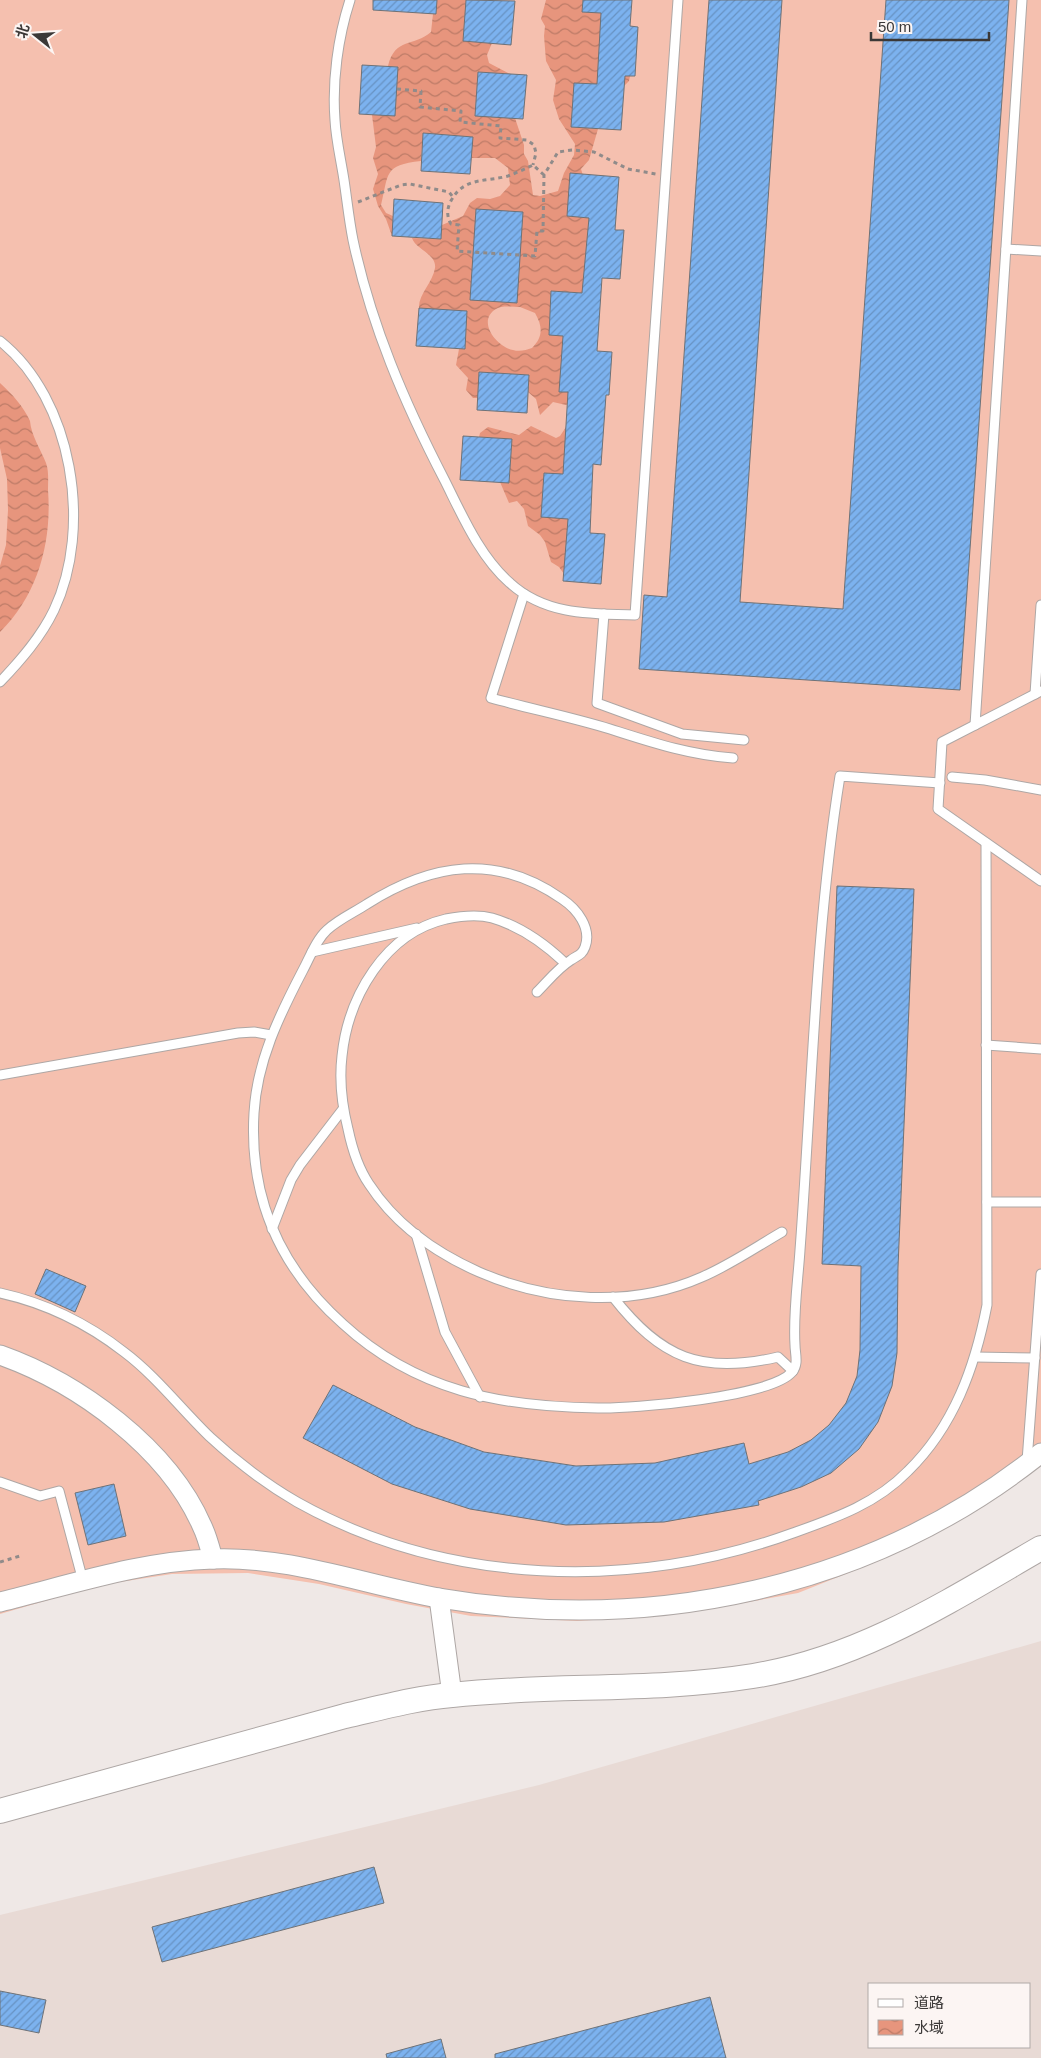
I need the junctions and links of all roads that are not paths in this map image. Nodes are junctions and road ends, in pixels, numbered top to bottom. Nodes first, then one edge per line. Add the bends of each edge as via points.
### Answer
1 (350, 0) edge
2 (678, 0) edge
3 (1022, 0) edge
4 (1006, 249) junction
5 (1041, 251) edge
6 (0, 341) edge
7 (524, 594) junction
8 (1041, 605) edge
9 (604, 614) junction
10 (0, 682) edge
11 (1038, 693) edge
12 (975, 725) junction
13 (744, 740) dead end
14 (733, 758) dead end
15 (952, 776) dead end
16 (940, 783) junction
17 (1041, 790) edge
18 (986, 843) junction
19 (1041, 882) edge
20 (422, 926) junction
21 (312, 952) junction
22 (566, 962) junction
23 (537, 992) dead end
24 (271, 1035) junction
25 (986, 1045) junction
26 (1041, 1049) edge
27 (0, 1075) edge
28 (343, 1109) junction
29 (987, 1202) junction
30 (1041, 1202) edge
31 (272, 1229) junction
32 (782, 1232) dead end
33 (416, 1234) junction
34 (1041, 1274) edge
35 (0, 1293) edge
36 (612, 1297) junction
37 (0, 1356) edge
38 (975, 1357) junction
39 (1035, 1358) junction
40 (793, 1371) junction
41 (480, 1397) junction
42 (1034, 1458) edge
43 (0, 1482) edge
44 (1041, 1548) edge
45 (213, 1559) junction
46 (83, 1582) junction
47 (439, 1598) junction
48 (0, 1602) edge
49 (452, 1695) junction
50 (0, 1811) edge

1 - 7 lane via 337,60 335,120 353,239 375,321 409,407 465,519 493,564
2 - 9 lane via 635,616
3 - 4 lane
4 - 5 lane
4 - 12 lane
6 - 10 lane via 24,365 53,417 71,477 74,522 68,564 54,609 29,651
7 - 9 lane via 578,614
7 - 14 lane via 491,698 692,754
8 - 11 lane
9 - 13 lane via 597,703 682,734
11 - 12 lane
12 - 16 lane via 942,742
15 - 17 lane
16 - 18 lane via 938,809
16 - 40 lane via 840,776 821,923
18 - 19 lane
18 - 25 lane
20 - 21 lane
20 - 22 lane via 471,916 490,918 531,935
20 - 28 lane via 392,947 378,964 356,1004 342,1055
21 - 22 lane via 327,930 398,885 439,871 485,869 535,883 576,909 584,930 585,945 578,956
21 - 24 lane
22 - 23 lane
24 - 27 lane via 238,1033
24 - 31 lane via 255,1095 253,1147 261,1198
25 - 26 lane
25 - 29 lane
28 - 31 lane via 300,1164
28 - 33 lane via 357,1160 367,1182 399,1220
29 - 30 lane
29 - 38 lane via 987,1305
31 - 41 lane via 294,1267 323,1305 365,1343 420,1377
32 - 36 lane via 689,1282 646,1294
33 - 36 lane via 468,1267 498,1280 568,1296
33 - 41 lane via 445,1332
34 - 39 lane
35 - 38 lane via 42,1305 100,1334 138,1364 217,1443 257,1476 297,1502 360,1531 412,1549 530,1571 616,1571 694,1562 848,1514 877,1498 907,1473 930,1447 952,1412
36 - 40 lane via 646,1335 682,1356 735,1365 778,1356
37 - 45 street via 63,1383 136,1439 166,1469 187,1499 202,1526
38 - 39 lane
39 - 42 lane
40 - 41 lane via 767,1384 720,1396 644,1407 565,1408
42 - 47 street via 974,1502 916,1534 812,1574 731,1597 677,1605 582,1610 525,1608
43 - 46 lane via 40,1496 59,1492
44 - 49 street via 905,1626 859,1646 754,1676 663,1686
45 - 46 street via 163,1563
45 - 47 street via 282,1563
46 - 48 street
47 - 49 street
49 - 50 street via 345,1716

